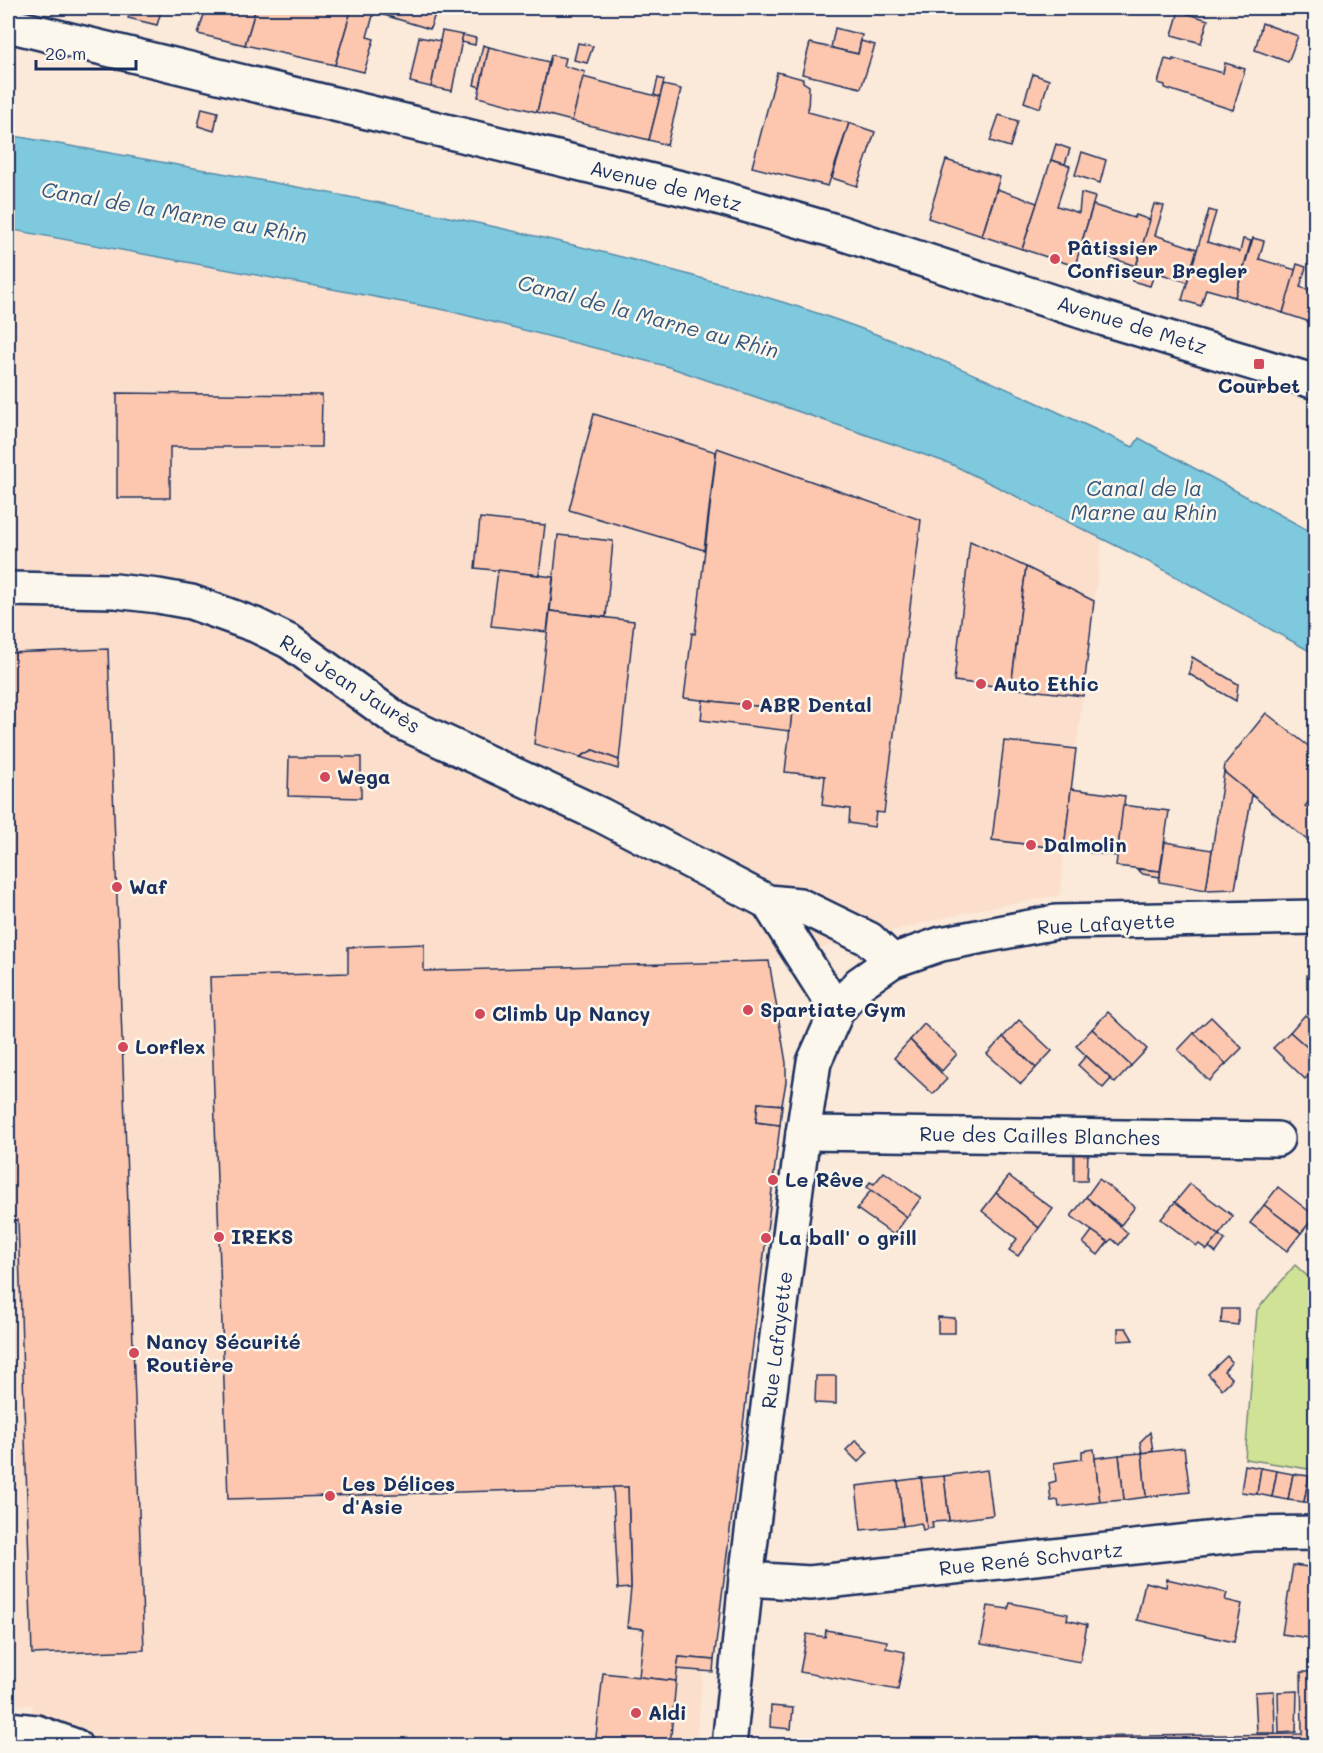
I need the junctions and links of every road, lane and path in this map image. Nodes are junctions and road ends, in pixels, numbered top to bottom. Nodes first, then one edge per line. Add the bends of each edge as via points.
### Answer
1 (8, 25) edge
2 (1316, 382) edge
3 (8, 589) edge
4 (768, 902) junction
5 (1316, 917) edge
6 (892, 961) junction
7 (837, 1011) junction
8 (803, 1133) junction
9 (1277, 1139) dead end
10 (1316, 1533) edge
11 (747, 1579) junction
12 (8, 1728) edge
13 (75, 1746) edge
14 (729, 1746) edge

1 - 2 street, Avenue de Metz via 714,196
3 - 4 street, Rue Jean Jaurès via 158,596 191,602 255,625 290,642 399,721 601,814
4 - 6 street, Rue Jean Jaurès via 799,905 869,939
4 - 7 street, Rue Jean Jaurès
5 - 6 street, Rue Lafayette via 1056,922 941,944
6 - 7 street, Rue Lafayette via 859,984
7 - 8 street, Rue Lafayette via 814,1062
8 - 9 street, Rue des Cailles Blanches
8 - 11 street, Rue Lafayette
10 - 11 street, Rue René Schvartz via 1252,1534 810,1583
11 - 14 street, Rue Lafayette
12 - 13 street via 36,1732

